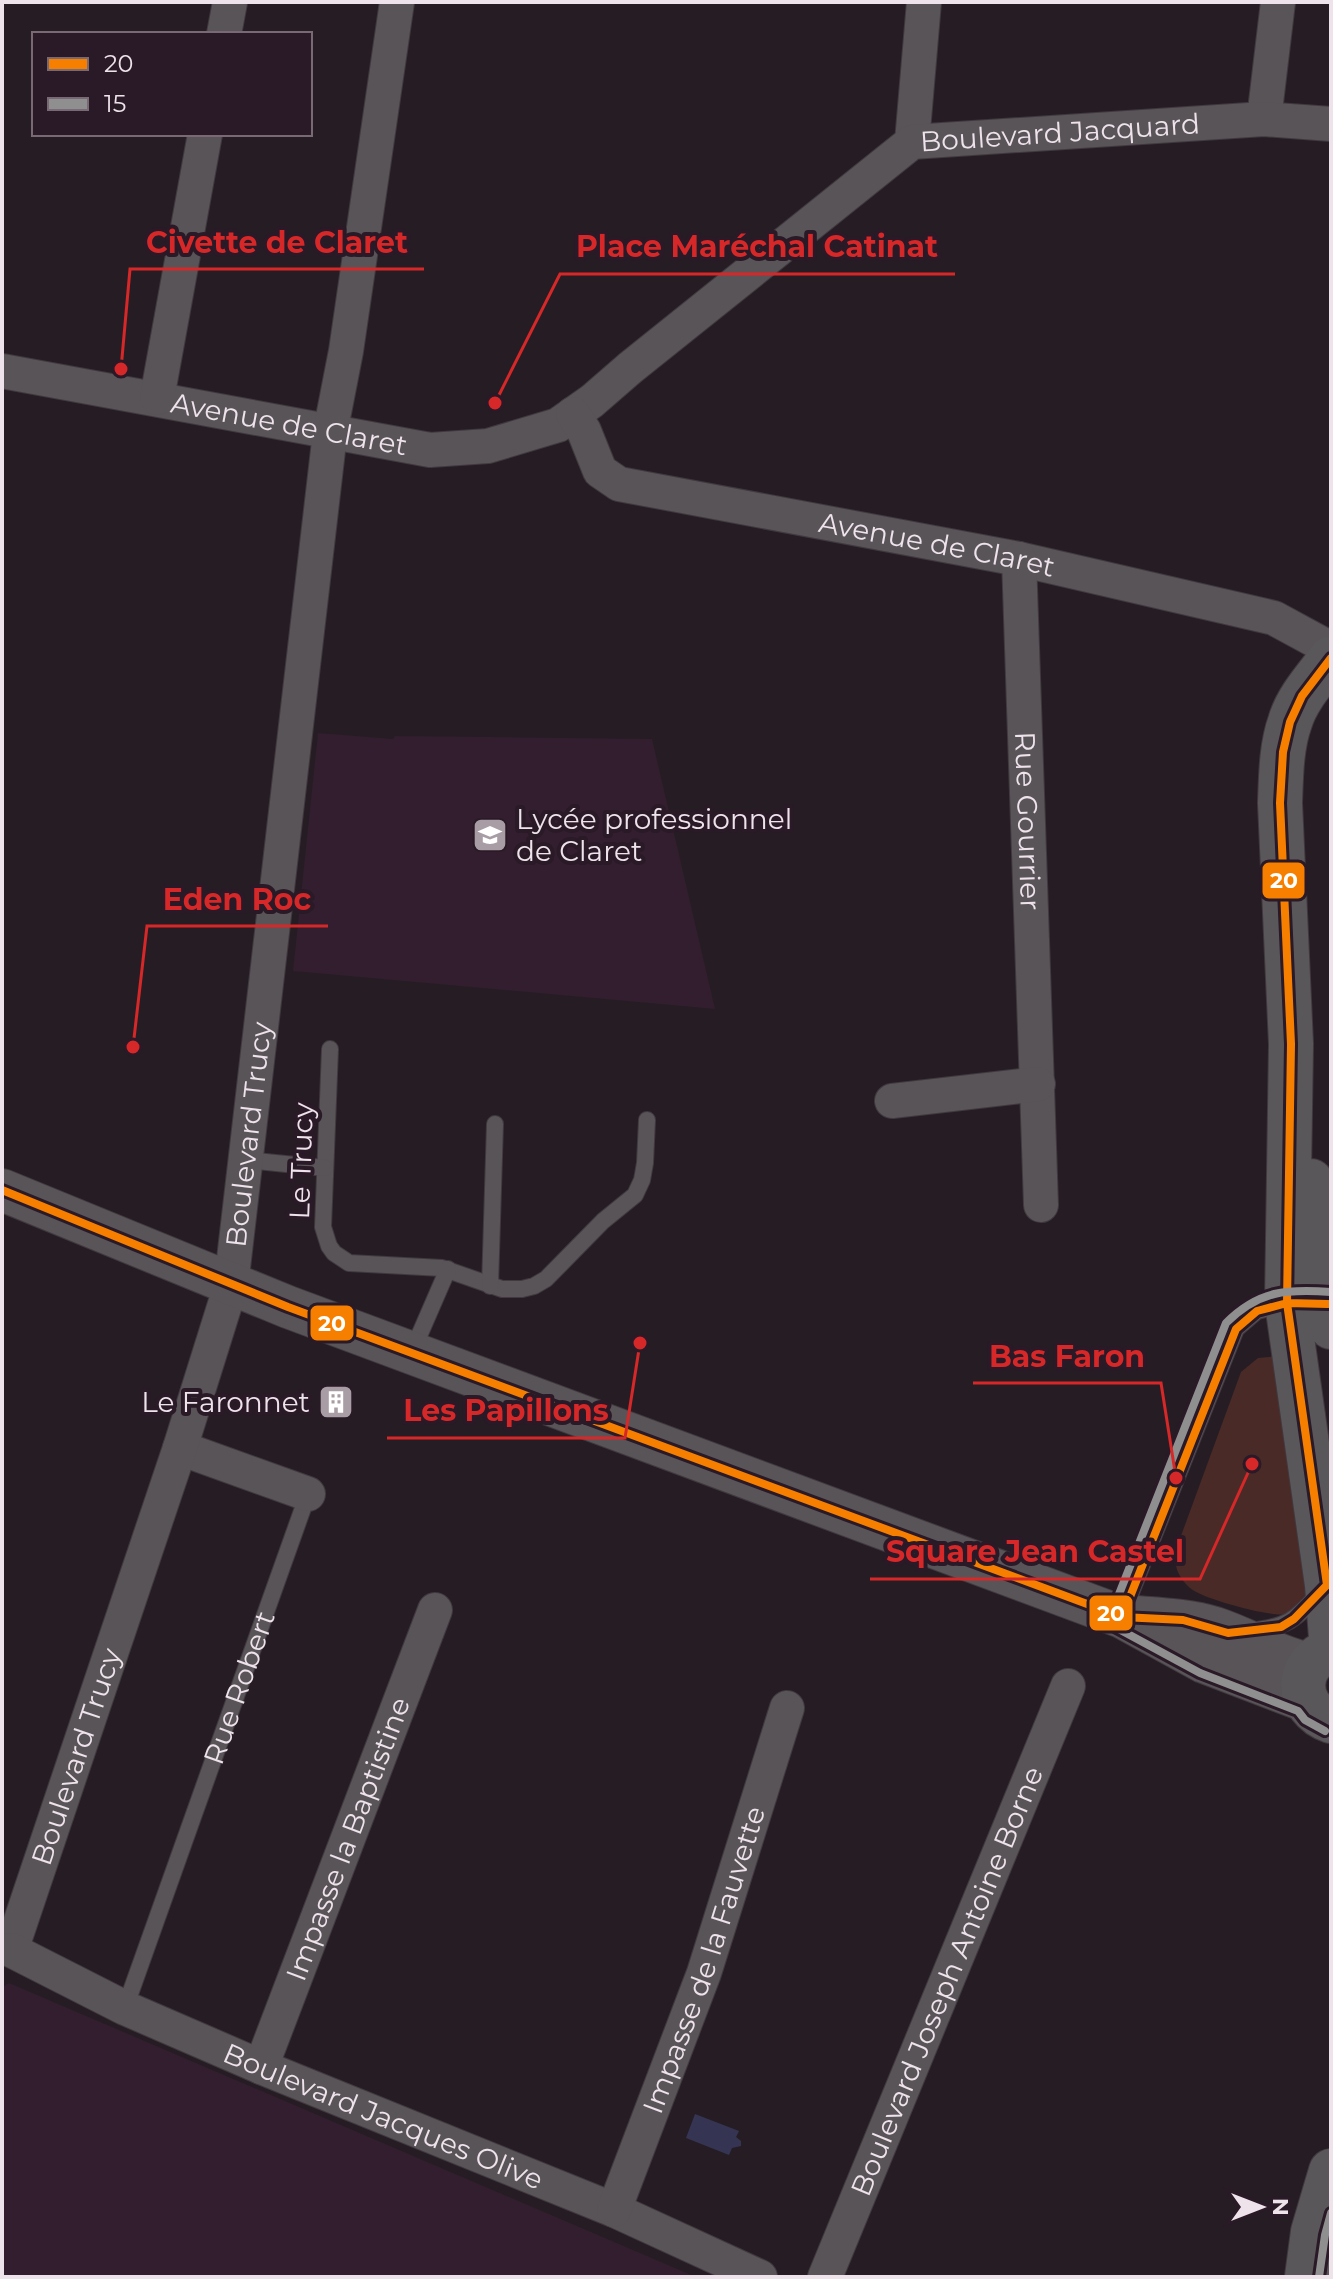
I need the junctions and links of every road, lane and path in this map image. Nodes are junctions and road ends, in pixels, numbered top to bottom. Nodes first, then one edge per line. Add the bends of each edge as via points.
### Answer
1 (230, 2) edge
2 (397, 2) edge
3 (924, 2) edge
4 (1278, 2) edge
5 (224, 32) edge
6 (1264, 119) junction
7 (1331, 124) edge
8 (205, 136) edge
9 (912, 142) junction
10 (630, 368) joint
11 (2, 371) edge
12 (157, 398) junction
13 (573, 414) junction
14 (330, 433) junction
15 (1019, 559) junction
16 (1331, 649) edge
17 (1331, 658) edge
18 (330, 1049) dead end
19 (1038, 1084) junction
20 (892, 1101) dead end
21 (647, 1120) dead end
22 (495, 1124) dead end
23 (246, 1160) junction
24 (325, 1168) junction
25 (2, 1190) edge
26 (1041, 1205) dead end
27 (448, 1269) junction
28 (231, 1285) junction
29 (490, 1286) junction
30 (1315, 1311) edge
31 (412, 1353) junction
32 (180, 1448) junction
33 (308, 1494) joint
34 (1327, 1585) junction
35 (435, 1610) dead end
36 (1122, 1617) junction
37 (1228, 1633) junction
38 (1321, 1677) edge
39 (1068, 1686) dead end
40 (787, 1708) dead end
41 (6, 1952) edge
42 (125, 2008) junction
43 (261, 2067) junction
44 (1331, 2171) edge
45 (614, 2210) junction
46 (760, 2277) edge
47 (825, 2277) edge
48 (1307, 2277) edge

1 - 5 street
2 - 14 street, Boulevard Trucy
3 - 9 street
4 - 6 street
6 - 7 street, Boulevard Jacquard
6 - 9 street, Boulevard Jacquard
8 - 12 street
9 - 10 street, Boulevard Jacquard
10 - 13 street, Avenue de Claret
11 - 12 street, Avenue de Claret
12 - 14 street, Avenue de Claret
13 - 14 street, Avenue de Claret via 558,425 488,446 430,450
13 - 15 street, Avenue de Claret via 600,471 619,484
14 - 23 street, Boulevard Trucy
15 - 16 street, Avenue de Claret via 1274,618
15 - 19 street, Rue Gourrier
17 - 30 main road via 1290,721 1280,803 1291,1044
18 - 24 lane, Le Trucy
19 - 20 street
19 - 26 street, Rue Gourrier
21 - 29 lane, Le Trucy via 642,1180 635,1195 546,1279 522,1289
22 - 29 lane
23 - 24 lane
23 - 28 street, Boulevard Trucy
24 - 27 lane, Le Trucy via 323,1227 340,1259
25 - 28 street
27 - 29 lane, Le Trucy
27 - 31 lane
28 - 31 street
28 - 32 street, Boulevard Trucy
30 - 34 main road
30 - 36 lane via 1257,1311 1236,1329
31 - 36 street
32 - 33 street, Rue Robert
32 - 41 street, Boulevard Trucy
33 - 42 lane, Rue Robert
34 - 37 lane via 1281,1627
34 - 38 main road via 1331,1637
35 - 43 street, Impasse la Baptistine
36 - 37 street via 1183,1620
36 - 38 street via 1204,1662
37 - 38 street
39 - 47 street, Boulevard Joseph Antoine Borne
40 - 45 street, Impasse de la Fauvette via 704,1973
41 - 42 street, Boulevard Jacques Olive
42 - 43 street, Boulevard Jacques Olive
43 - 45 street, Boulevard Jacques Olive
44 - 48 main road via 1313,2232
45 - 46 street, Boulevard Jacques Olive

